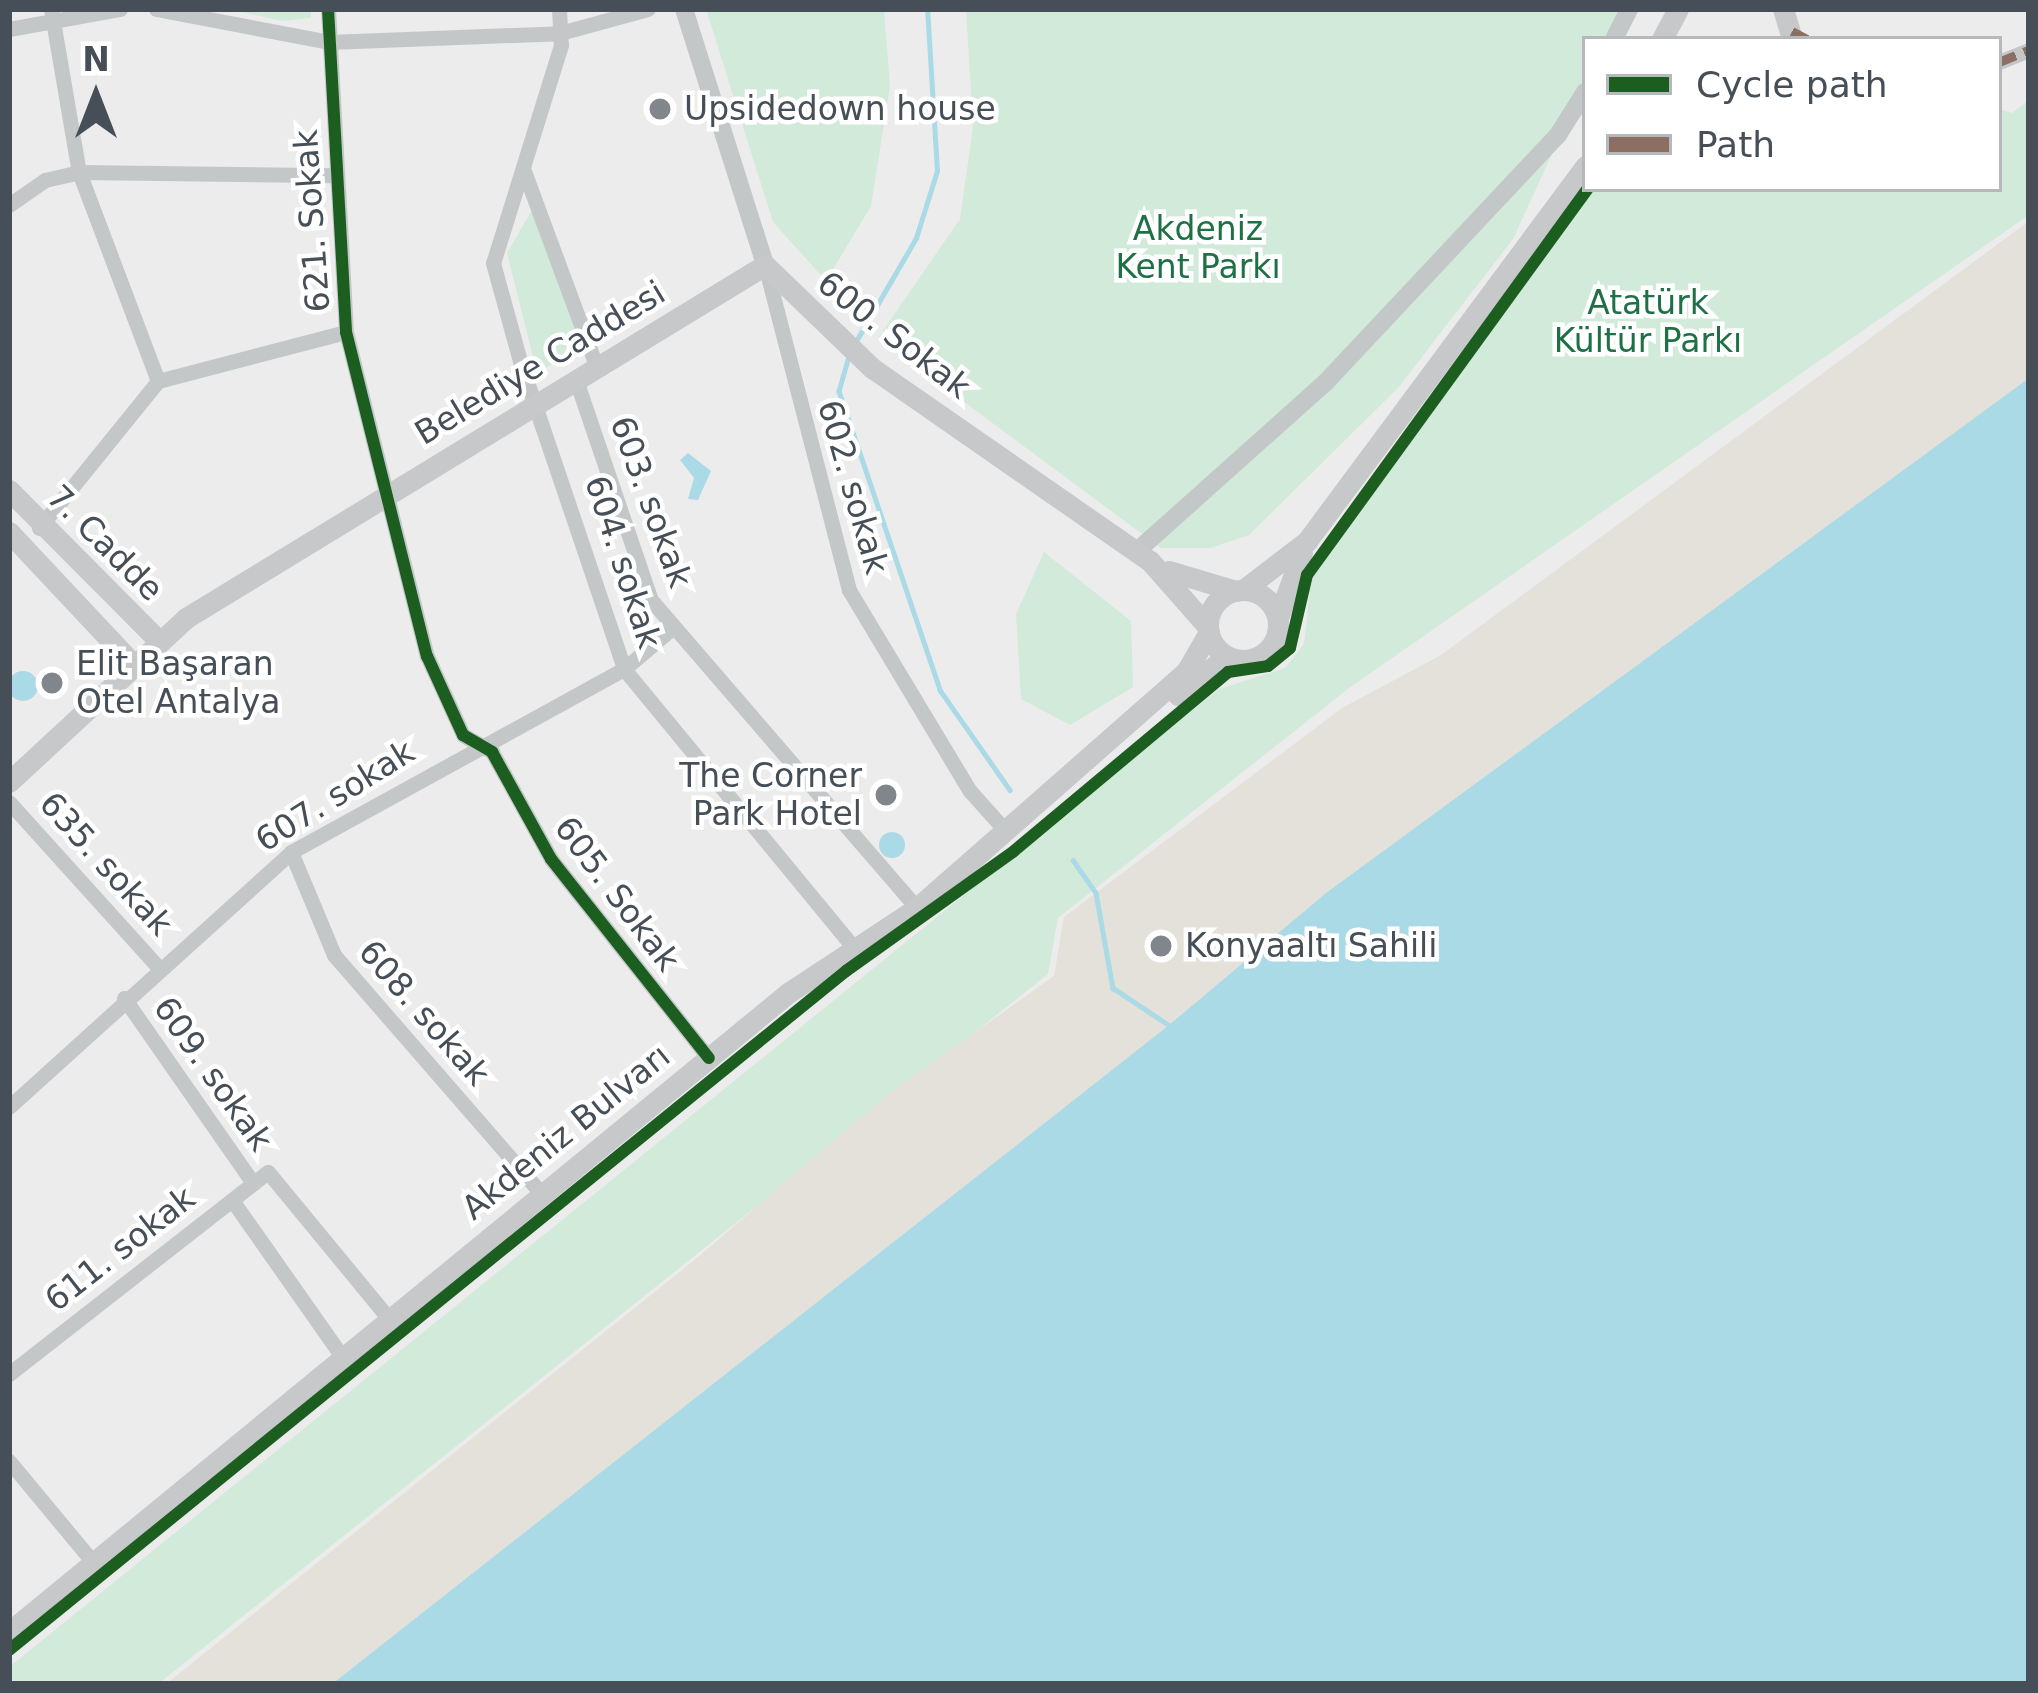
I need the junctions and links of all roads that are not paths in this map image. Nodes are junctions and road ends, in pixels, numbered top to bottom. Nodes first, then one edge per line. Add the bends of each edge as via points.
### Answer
1 (120, 9) edge
2 (155, 9) edge
3 (328, 9) edge
4 (559, 9) edge
5 (648, 9) edge
6 (684, 9) edge
7 (51, 13) edge
8 (9, 29) edge
9 (560, 33) junction
10 (329, 42) junction
11 (1582, 97) edge
12 (1582, 170) edge
13 (524, 171) junction
14 (80, 172) junction
15 (334, 175) junction
16 (9, 205) edge
17 (765, 265) junction
18 (346, 332) junction
19 (597, 368) junction
20 (576, 380) junction
21 (158, 381) junction
22 (538, 404) junction
23 (9, 490) edge
24 (383, 497) junction
25 (39, 528) junction
26 (9, 532) edge
27 (1307, 541) junction
28 (1144, 556) junction
29 (1240, 590) junction
30 (1278, 620) junction
31 (671, 629) junction
32 (1208, 629) junction
33 (158, 640) junction
34 (1239, 660) junction
35 (132, 663) junction
36 (625, 669) junction
37 (476, 745) junction
38 (9, 782) edge
39 (9, 802) edge
40 (999, 835) junction
41 (291, 852) junction
42 (917, 908) junction
43 (856, 950) junction
44 (158, 967) junction
45 (124, 998) junction
46 (709, 1058) junction
47 (9, 1107) edge
48 (253, 1183) junction
49 (542, 1194) junction
50 (232, 1200) junction
51 (388, 1319) junction
52 (341, 1354) junction
53 (9, 1374) edge
54 (9, 1461) edge
55 (92, 1561) junction
56 (9, 1632) edge

1 - 7 street
2 - 10 street
3 - 10 street, 621. Sokak
4 - 9 street, 604. sokak
5 - 9 street
6 - 17 street, 600. Sokak
7 - 8 street
7 - 14 street
9 - 10 street
9 - 13 street, 604. sokak
10 - 15 street, 621. Sokak
11 - 28 street via 1558,134 1325,383
12 - 27 main road
13 - 19 street
13 - 22 street, 604. sokak via 493,263
14 - 15 street
14 - 16 street via 45,180
14 - 21 street
15 - 18 street, 621. Sokak
17 - 19 main road, Belediye Caddesi
17 - 28 main road, 600. Sokak via 872,368
17 - 40 street, 602. sokak via 849,590
18 - 21 street
18 - 24 street, 621. Sokak
19 - 20 main road, Belediye Caddesi
20 - 22 main road, Belediye Caddesi
20 - 31 street, 603. sokak via 651,600
21 - 25 street
22 - 24 main road, Belediye Caddesi
22 - 36 street, 604. sokak
23 - 25 main road, 7. Cadde
24 - 33 main road, Belediye Caddesi
24 - 37 street, 605. Sokak via 428,656 463,735
25 - 33 main road, 7. Cadde
26 - 35 main road, 7. Cadde
27 - 29 main road
27 - 30 main road
28 - 29 main road
28 - 32 main road
29 - 30 main road via 1262,596
29 - 32 main road via 1216,603
30 - 34 main road via 1265,652
31 - 36 street, 607. sokak
31 - 42 street, 603. sokak
32 - 34 main road via 1216,647
32 - 40 main road, Akdeniz Bulvarı via 1186,672
33 - 35 main road, Belediye Caddesi
34 - 40 main road via 1203,674
35 - 38 main road, Belediye Caddesi
36 - 37 street, 607. sokak
36 - 43 street, 604. sokak
37 - 41 street, 607. sokak
37 - 46 street, 605. Sokak via 492,752 551,859
39 - 44 street, 635. sokak
40 - 42 main road, Akdeniz Bulvarı
41 - 44 street, 607. sokak
41 - 49 street, 608. sokak via 334,955
42 - 43 main road, Akdeniz Bulvarı
43 - 46 main road, Akdeniz Bulvarı via 811,975
44 - 45 street, 607. sokak
45 - 47 street, 607. sokak
45 - 48 street, 609. sokak
46 - 49 main road, Akdeniz Bulvarı
48 - 50 street, 611. sokak
48 - 51 street, 611. sokak via 268,1172
49 - 51 main road, Akdeniz Bulvarı
50 - 52 street
50 - 53 street, 611. sokak
51 - 52 main road, Akdeniz Bulvarı
52 - 55 main road, Akdeniz Bulvarı
54 - 55 street
55 - 56 main road, Akdeniz Bulvarı

